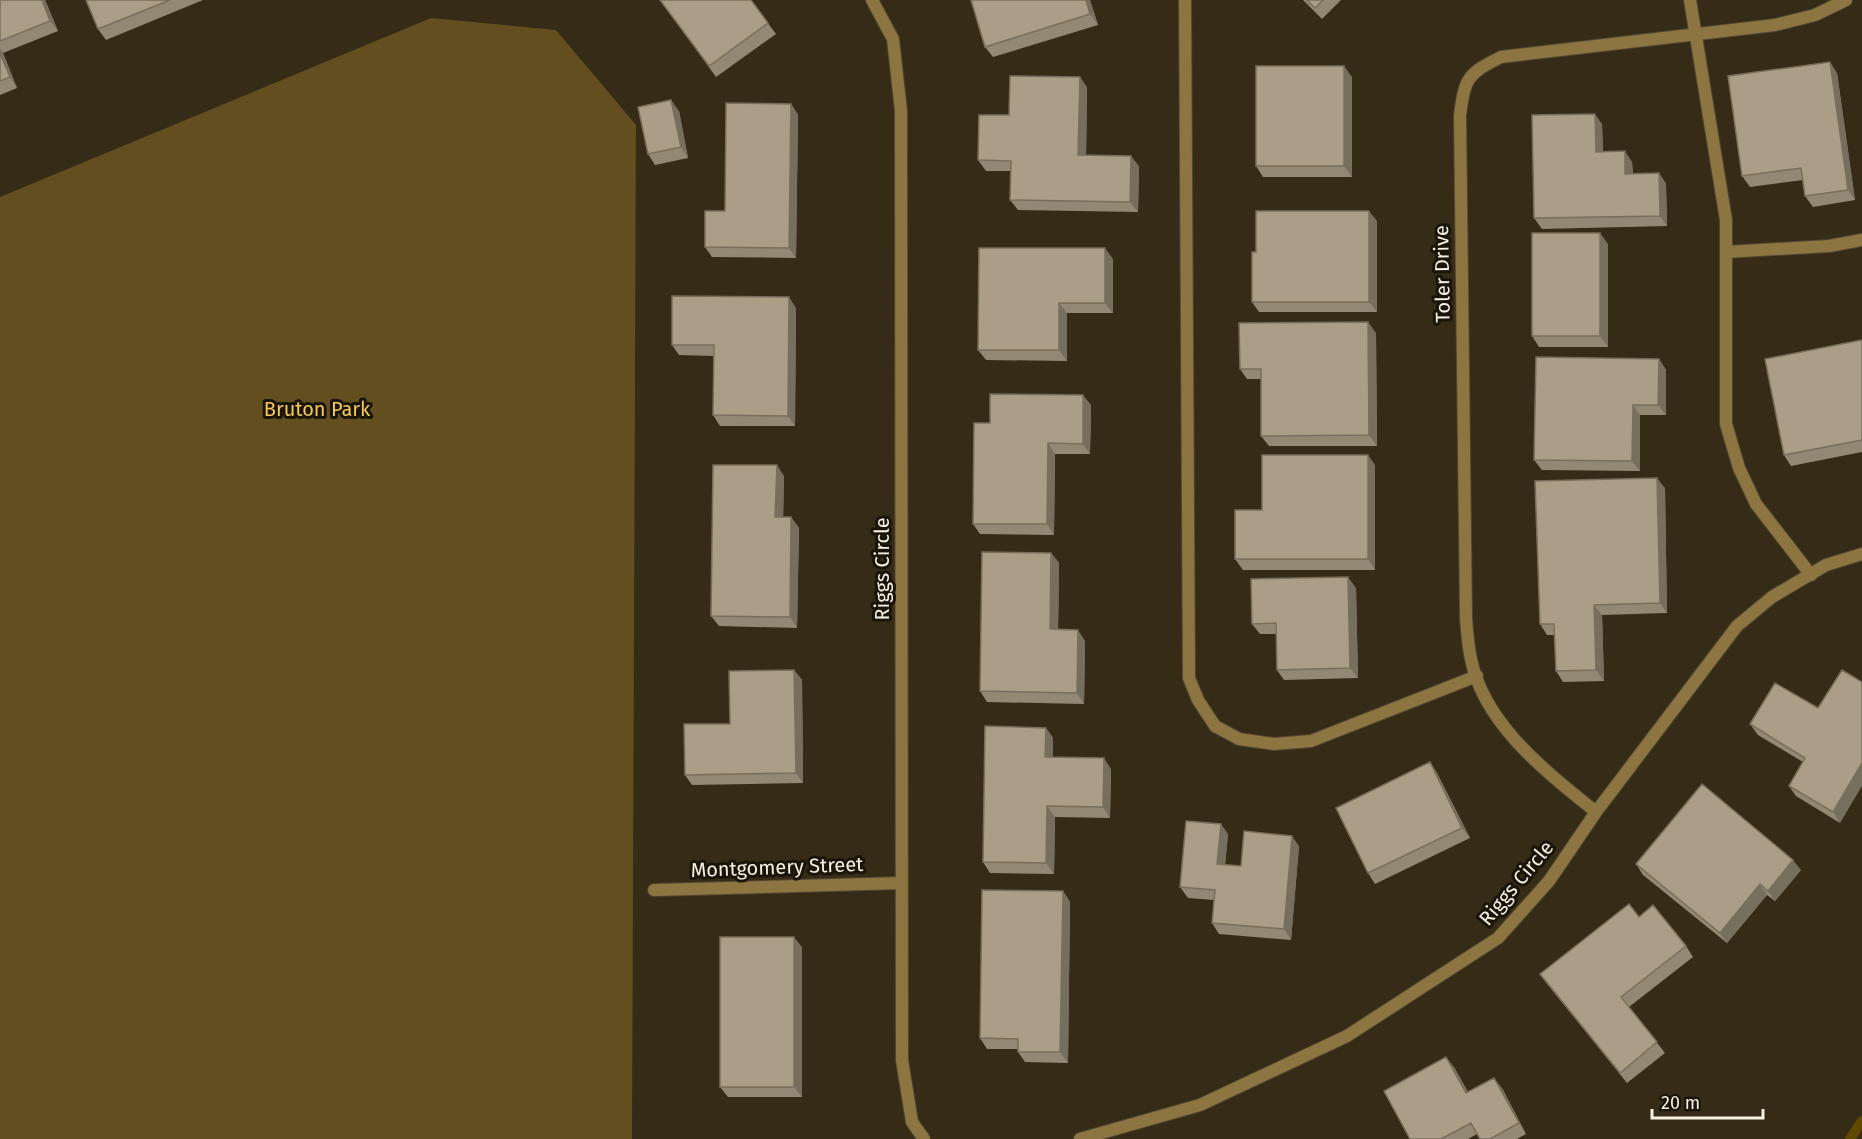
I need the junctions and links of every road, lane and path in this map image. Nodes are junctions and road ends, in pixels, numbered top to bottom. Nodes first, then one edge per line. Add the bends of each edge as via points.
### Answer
1 (872, 0) edge
2 (1185, 0) edge
3 (1690, 0) edge
4 (1846, 0) edge
5 (1695, 34) junction
6 (1862, 240) edge
7 (1726, 252) junction
8 (1862, 554) edge
9 (1811, 574) junction
10 (1477, 676) junction
11 (1596, 812) junction
12 (901, 883) junction
13 (654, 890) dead end
14 (924, 1139) edge
15 (1080, 1139) edge

1 - 12 street, Riggs Circle via 893,39 901,111
2 - 10 street via 1189,678 1198,700 1215,726 1239,739 1274,744 1311,741
3 - 5 street
4 - 5 street, Toler Drive via 1815,15 1775,25
5 - 7 street via 1726,220
5 - 10 street, Toler Drive via 1501,57 1479,68 1464,84 1460,115 1466,618 1471,662
6 - 7 street via 1829,246
7 - 9 street via 1726,424 1739,468 1756,504
8 - 9 street, Riggs Circle
9 - 11 street, Riggs Circle via 1772,597 1737,626
10 - 11 street, Toler Drive via 1489,704 1524,752
11 - 15 street, Riggs Circle via 1549,881 1498,938 1347,1036 1200,1105
12 - 13 street, Montgomery Street
12 - 14 street, Riggs Circle via 902,1060 912,1122

